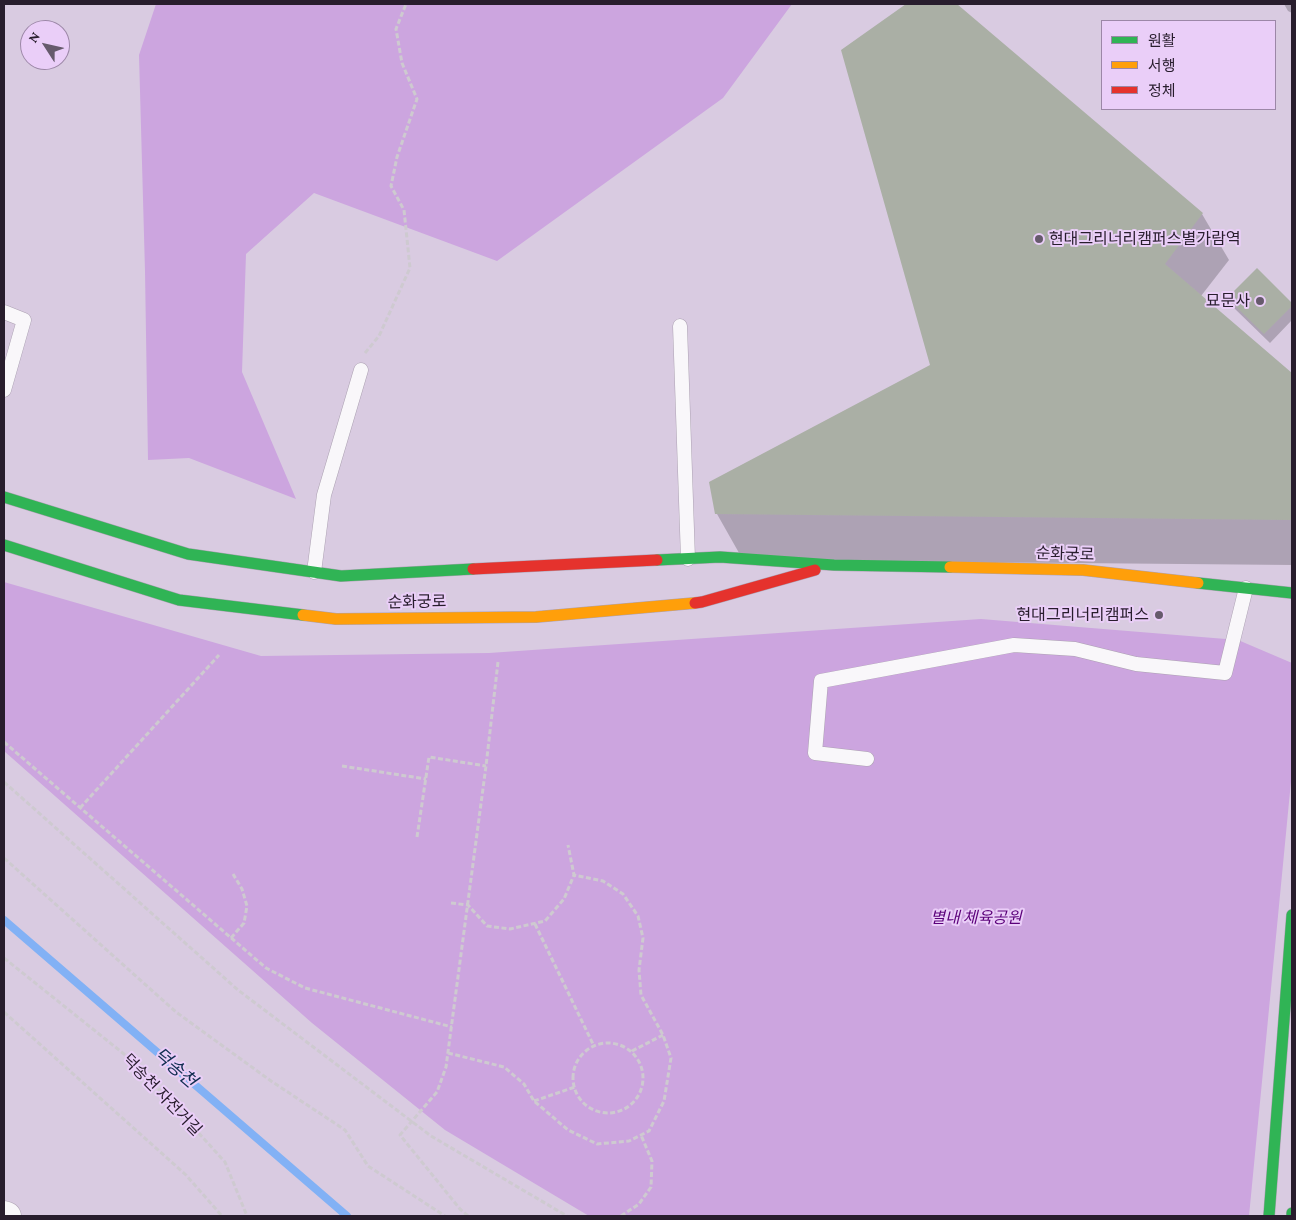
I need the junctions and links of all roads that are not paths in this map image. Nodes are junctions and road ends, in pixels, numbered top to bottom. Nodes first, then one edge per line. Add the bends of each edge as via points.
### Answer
1 (4, 312) edge
2 (680, 326) dead end
3 (360, 365) road end
4 (4, 390) edge
5 (4, 497) edge
6 (4, 545) edge
7 (688, 559) junction
8 (834, 565) junction
9 (314, 572) junction
10 (1246, 588) junction
11 (1292, 593) edge
12 (867, 759) dead end
13 (1292, 921) edge
14 (1269, 1216) edge

1 - 4 lane via 24,320
2 - 7 lane
3 - 9 lane via 324,495
5 - 9 street, 순화궁로 via 188,554
6 - 8 street, 순화궁로 via 179,600 336,619 536,616 702,602
7 - 8 street, 순화궁로 via 720,557
7 - 9 street, 순화궁로 via 341,576
8 - 10 street, 순화궁로 via 1083,570
10 - 11 street, 순화궁로
10 - 12 lane via 1225,673 1136,664 1076,649 1014,645 821,681 815,753
13 - 14 street

